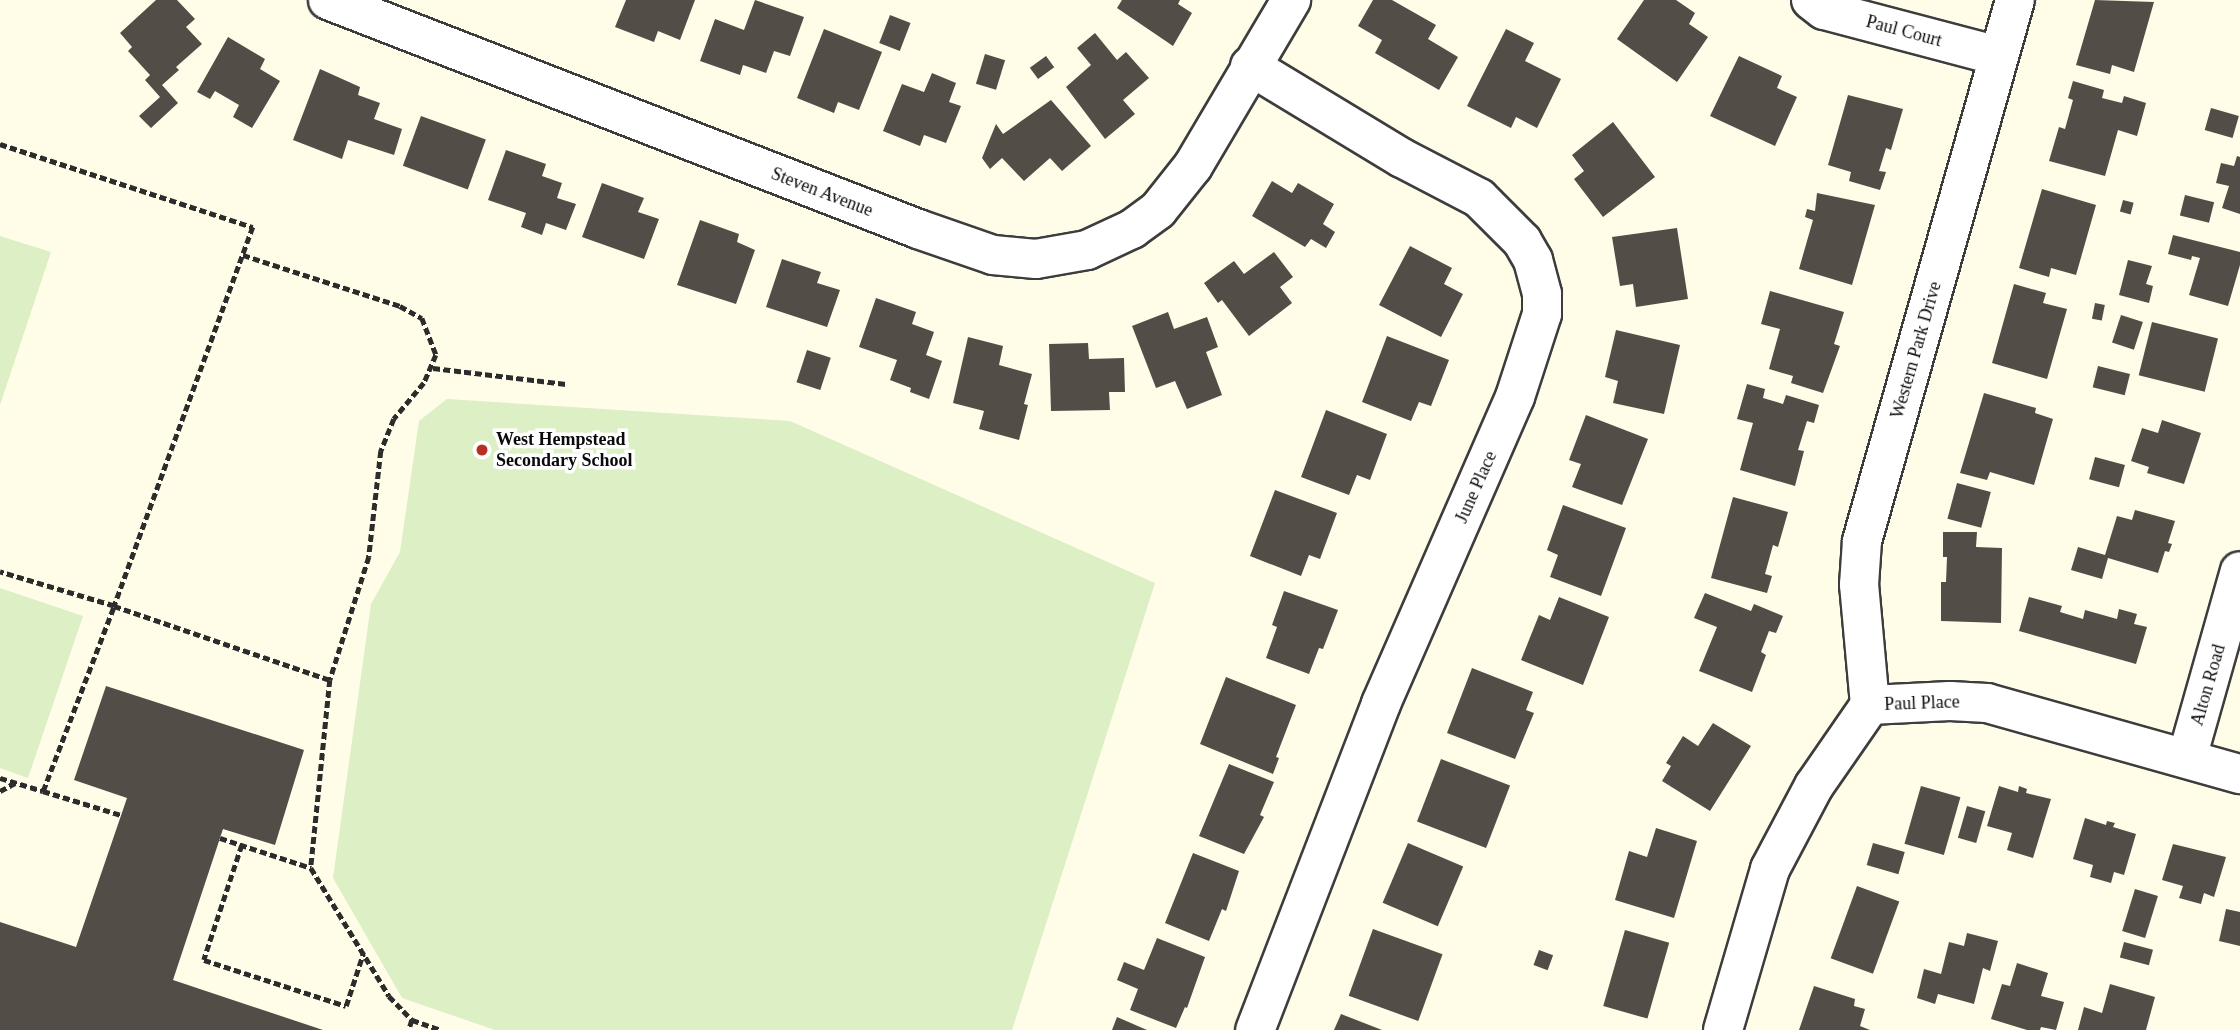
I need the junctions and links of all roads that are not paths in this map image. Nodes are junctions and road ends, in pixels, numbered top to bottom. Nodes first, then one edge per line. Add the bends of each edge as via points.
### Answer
1 (328, 0) edge
2 (1291, 0) edge
3 (1811, 0) edge
4 (2015, 0) edge
5 (1998, 56) junction
6 (1251, 66) junction
7 (2240, 571) edge
8 (1870, 705) junction
9 (2187, 758) junction
10 (2240, 774) edge
11 (1255, 1030) edge
12 (1723, 1030) edge

1 - 6 street, Steven Avenue via 918,229 993,254 1037,259 1087,250 1132,229 1158,210 1193,166
2 - 6 street, Steven Avenue
3 - 5 street, Paul Court via 1824,10
4 - 5 street, Western Park Drive
5 - 8 street, Western Park Drive via 1862,541 1859,584
6 - 11 street, June Place via 1402,158 1479,198 1522,241 1533,260 1542,294 1542,314 1516,397 1381,704
7 - 9 street, Alton Road
8 - 9 street, Paul Place via 1987,703
8 - 12 street, Paul Place via 1814,786 1770,869
9 - 10 street, Paul Place

